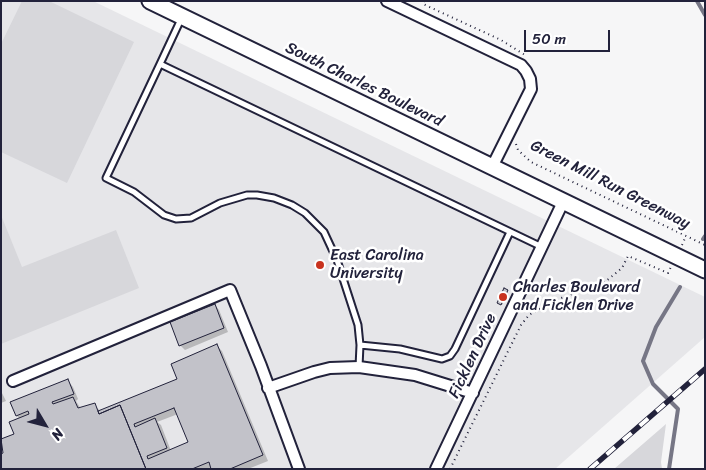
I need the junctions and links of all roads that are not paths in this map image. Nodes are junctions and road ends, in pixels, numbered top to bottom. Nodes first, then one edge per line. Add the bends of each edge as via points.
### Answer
1 (150, 1) edge
2 (387, 1) edge
3 (182, 17) junction
4 (160, 64) junction
5 (492, 166) junction
6 (563, 202) junction
7 (510, 232) junction
8 (542, 247) junction
9 (705, 270) edge
10 (360, 346) junction
11 (359, 367) junction
12 (13, 382) dead end
13 (268, 388) junction
14 (473, 393) junction
15 (299, 469) edge
16 (436, 469) edge

1 - 3 main road, South Charles Boulevard
2 - 5 street via 521,65 526,71 531,89
3 - 4 lane
3 - 5 main road, South Charles Boulevard
4 - 7 lane
4 - 10 lane via 106,178 134,192 164,215 176,219 191,218 220,203 247,195 274,198 300,209 320,226 332,249 356,319
5 - 6 main road, South Charles Boulevard
6 - 8 street, Ficklen Drive
6 - 9 main road, South Charles Boulevard
7 - 8 lane
7 - 10 lane via 450,356 442,358 400,349
8 - 14 street, Ficklen Drive
10 - 11 lane
11 - 13 street via 330,368
11 - 14 street via 414,375
12 - 13 street via 230,290
13 - 15 street
14 - 16 street, Ficklen Drive

